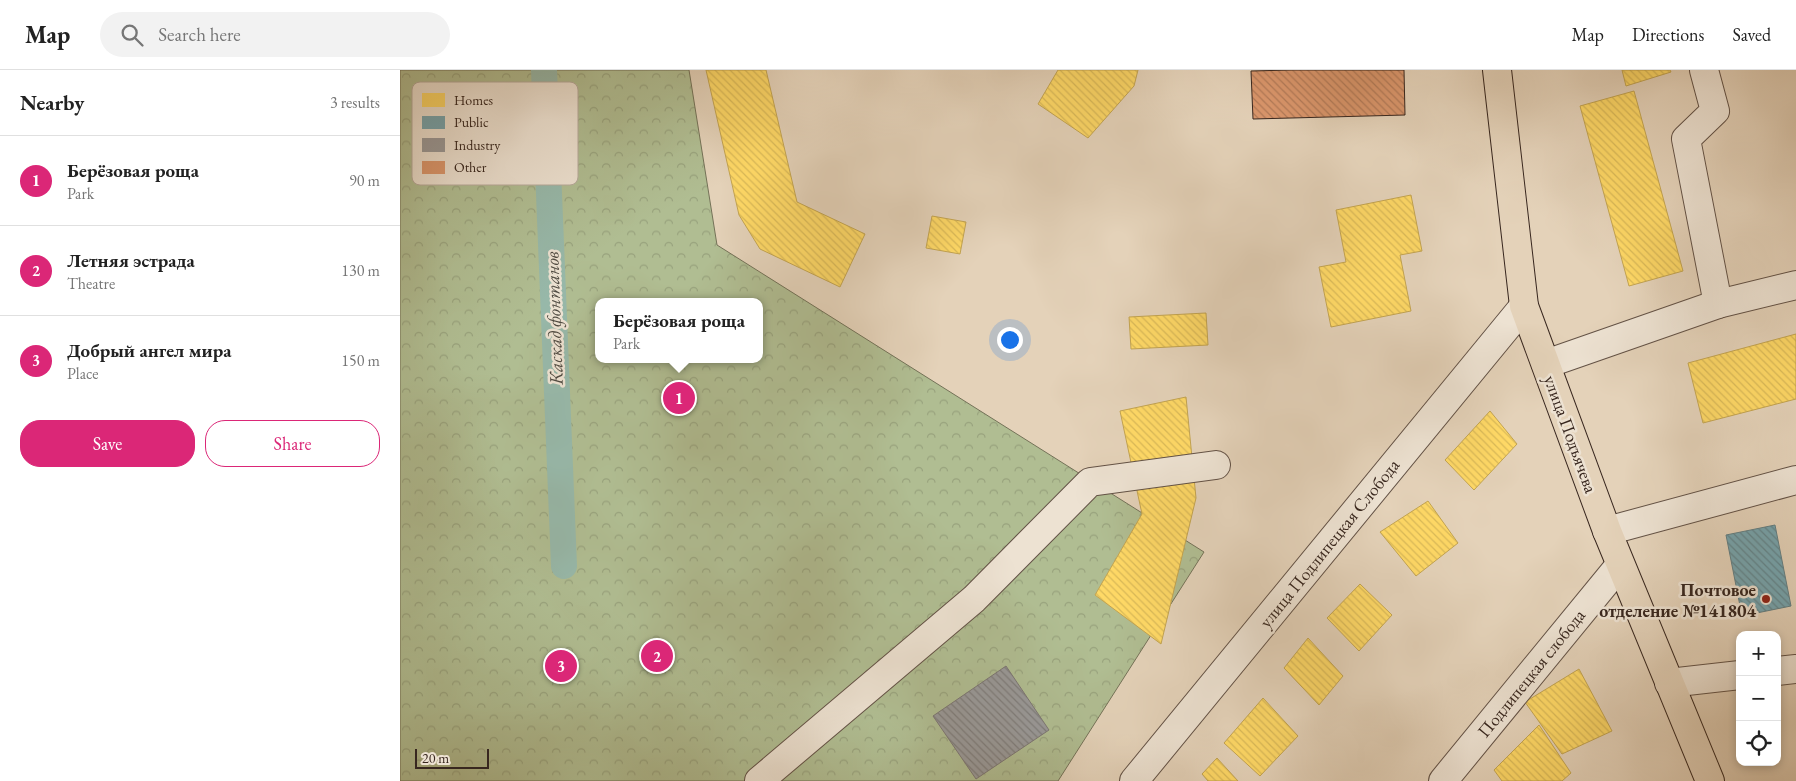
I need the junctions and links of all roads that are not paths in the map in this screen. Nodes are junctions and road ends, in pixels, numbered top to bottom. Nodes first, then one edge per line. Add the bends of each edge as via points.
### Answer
1 (1497, 70) edge
2 (1704, 70) edge
3 (1796, 285) edge
4 (1718, 304) junction
5 (1524, 306) junction
6 (1546, 364) junction
7 (1216, 465) dead end
8 (1796, 480) edge
9 (1607, 531) junction
10 (1620, 564) junction
11 (1796, 669) edge
12 (1781, 671) edge
13 (1736, 675) edge
14 (1669, 683) junction
15 (759, 781) edge
16 (1134, 781) edge
17 (1442, 781) edge
18 (1710, 781) edge

1 - 5 main road, улица Подъячева
2 - 4 street via 1715,111 1686,139
3 - 4 street
4 - 6 street
5 - 6 main road, улица Подъячева
5 - 16 street, улица Подлипецкая Слобода
6 - 9 main road, улица Подъячева
7 - 15 street via 1090,482 974,599
8 - 9 street
9 - 10 main road, улица Подъячева
10 - 14 main road, улица Подъячева
10 - 17 street, Подлипецкая слобода
11 - 12 street
13 - 14 street
14 - 18 main road, улица Подъячева

